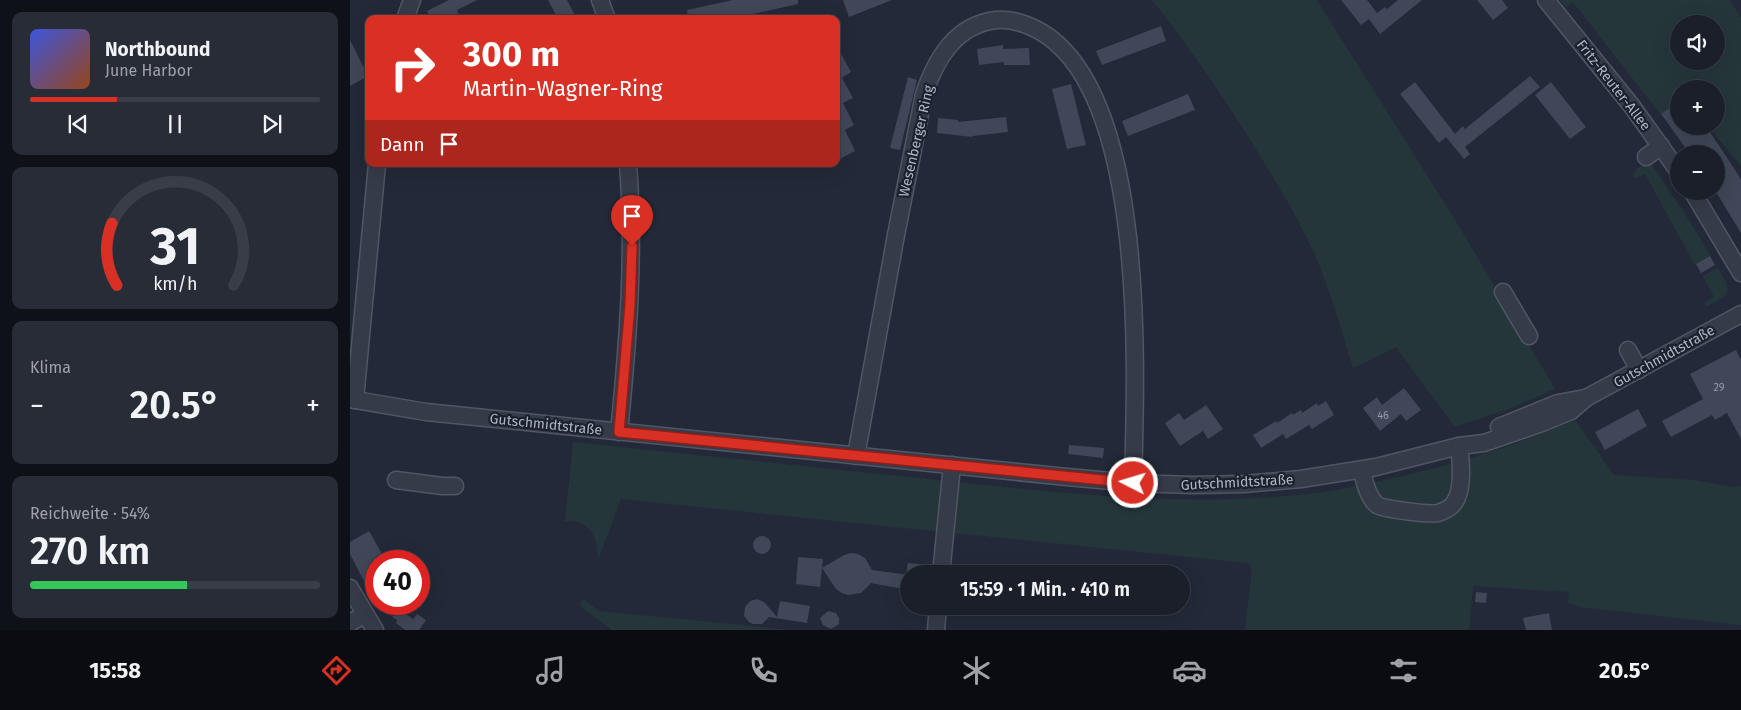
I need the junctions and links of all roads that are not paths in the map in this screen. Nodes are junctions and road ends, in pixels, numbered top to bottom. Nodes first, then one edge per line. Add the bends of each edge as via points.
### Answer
1 (412, 0) edge
2 (600, 0) edge
3 (1546, 0) edge
4 (406, 15) edge
5 (606, 15) edge
6 (1661, 146) junction
7 (1646, 157) dead end
8 (1670, 159) edge
9 (377, 167) edge
10 (628, 167) edge
11 (1697, 200) edge
12 (1741, 272) edge
13 (1503, 292) dead end
14 (1741, 314) edge
15 (1529, 336) dead end
16 (1628, 350) dead end
17 (1639, 370) junction
18 (352, 399) edge
19 (619, 432) junction
20 (1459, 446) junction
21 (856, 456) junction
22 (952, 465) junction
23 (1362, 470) junction
24 (396, 480) dead end
25 (1133, 483) junction
26 (455, 486) dead end
27 (942, 565) edge
28 (350, 588) edge
29 (365, 614) joint
30 (366, 615) edge
31 (937, 615) edge
32 (350, 623) edge
33 (375, 630) edge
34 (936, 630) edge

1 - 4 street
2 - 5 street
3 - 6 street, Fritz-Reuter-Allee
6 - 7 street
6 - 8 street, Fritz-Reuter-Allee
9 - 18 street
10 - 19 street via 632,216 630,305
11 - 12 street
13 - 15 street
14 - 17 street, Gutschmidtstraße
16 - 17 street
17 - 20 street, Gutschmidtstraße via 1586,398 1571,411 1484,443
18 - 19 street, Gutschmidtstraße via 426,412
19 - 21 street, Gutschmidtstraße
20 - 23 street, Gutschmidtstraße
20 - 23 street via 1461,480 1458,495 1447,510 1436,514 1379,506 1364,482
21 - 22 street, Gutschmidtstraße
21 - 25 street, Wesenberger Ring via 924,94 940,56 950,44 973,27 999,20 1020,23 1042,32 1065,51 1089,85 1099,106 1123,205 1134,311
22 - 25 street, Gutschmidtstraße
22 - 27 street
23 - 25 street, Gutschmidtstraße via 1301,480 1244,484
24 - 26 street
28 - 29 street
29 - 32 street
30 - 33 street
31 - 34 street

